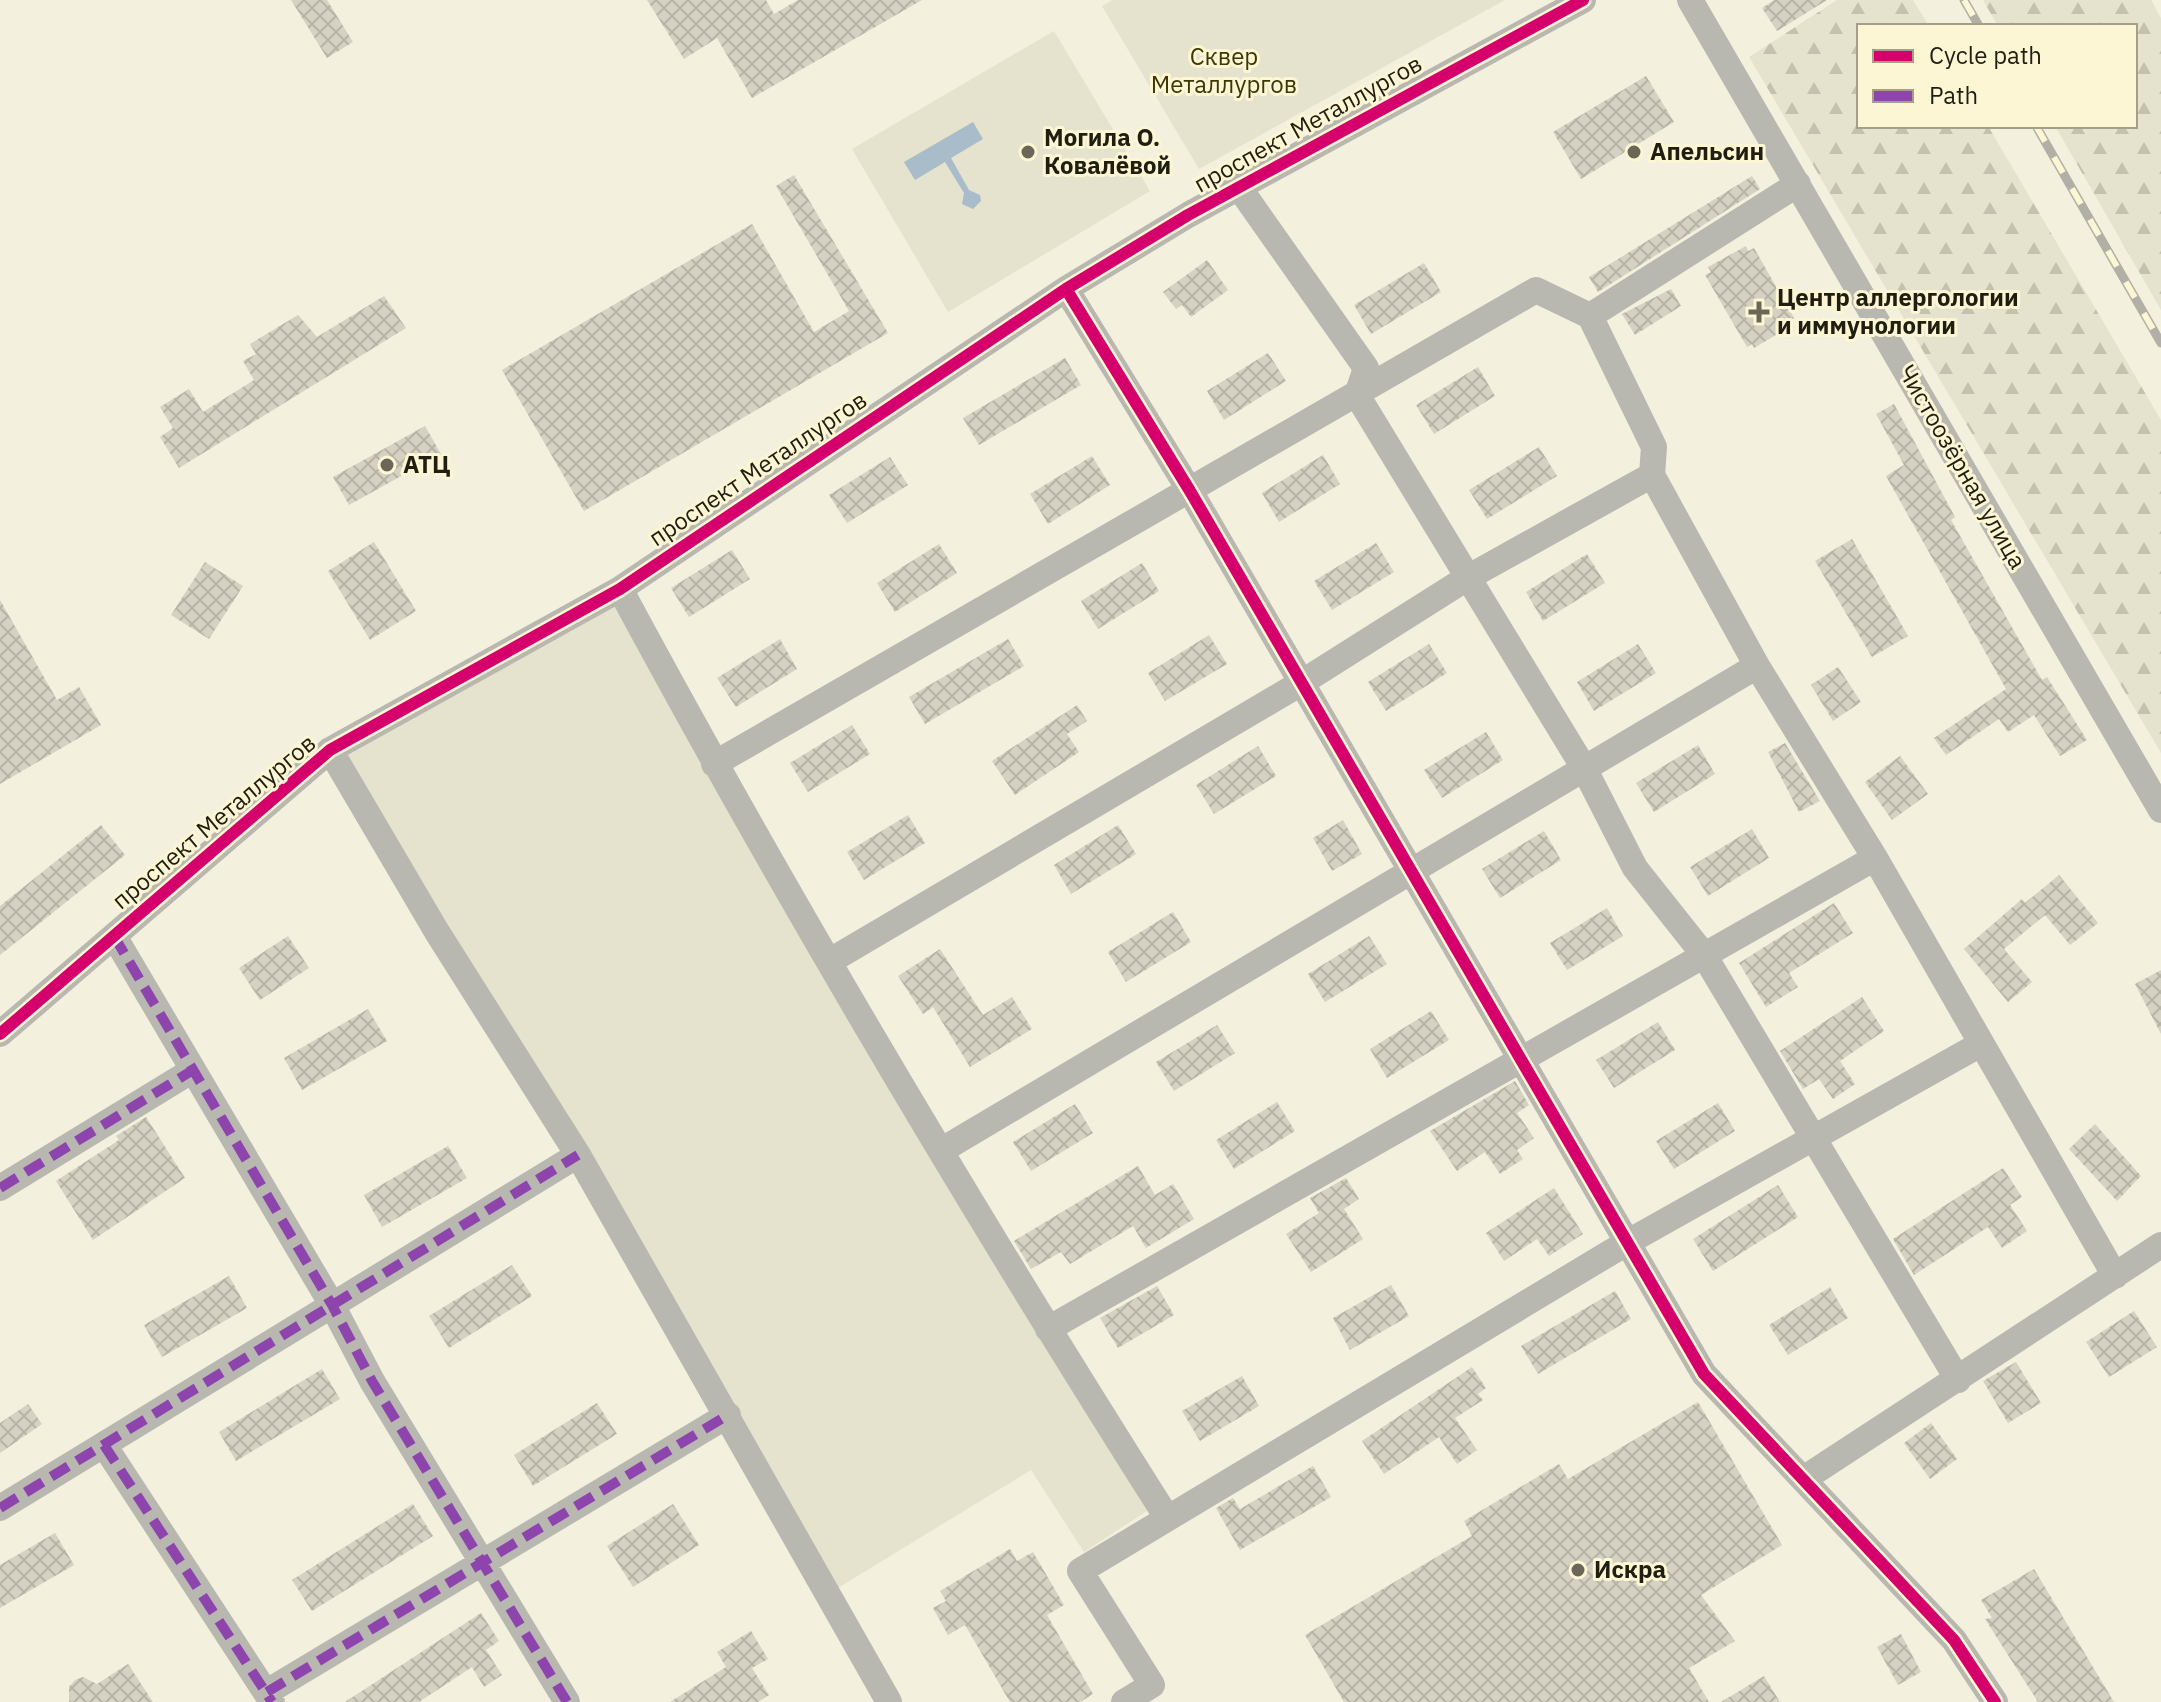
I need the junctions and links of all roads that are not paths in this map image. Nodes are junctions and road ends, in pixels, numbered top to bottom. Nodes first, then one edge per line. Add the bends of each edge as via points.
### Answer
1 (1583, 0) edge
2 (1690, 0) edge
3 (1798, 184) junction
4 (1238, 186) junction
5 (1066, 289) junction
6 (1590, 316) junction
7 (1357, 395) junction
8 (1652, 475) junction
9 (1190, 491) junction
10 (1467, 578) junction
11 (620, 589) junction
12 (1757, 666) junction
13 (1301, 683) junction
14 (330, 750) junction
15 (714, 764) junction
16 (1584, 768) junction
17 (2161, 810) edge
18 (1875, 858) junction
19 (1410, 872) junction
20 (114, 936) junction
21 (1704, 955) junction
22 (830, 961) junction
23 (0, 1034) edge
24 (1979, 1045) junction
25 (1519, 1060) junction
26 (193, 1070) junction
27 (1813, 1138) junction
28 (942, 1150) junction
29 (578, 1155) junction
30 (0, 1188) edge
31 (1628, 1242) junction
32 (2161, 1245) edge
33 (2115, 1276) junction
34 (332, 1305) junction
35 (1048, 1329) junction
36 (1958, 1380) junction
37 (728, 1415) junction
38 (104, 1445) junction
39 (1805, 1478) junction
40 (0, 1508) edge
41 (1166, 1516) junction
42 (483, 1560) junction
43 (270, 1697) edge
44 (567, 1702) edge
45 (889, 1702) edge
46 (1124, 1702) edge
47 (1995, 1702) edge

1 - 4 street, проспект Металлургов
2 - 3 street, Чистоозёрная улица
3 - 6 street
3 - 17 street, Чистоозёрная улица
4 - 5 street, проспект Металлургов
4 - 7 street via 1366,368
5 - 9 street
5 - 11 street, проспект Металлургов
6 - 7 street via 1536,290
6 - 8 street via 1654,447
7 - 9 street
7 - 10 street
8 - 10 street
8 - 12 street
9 - 13 street
9 - 15 street
10 - 13 street
10 - 16 street
11 - 14 street, проспект Металлургов
11 - 15 street
12 - 16 street
12 - 18 street
13 - 19 street
13 - 22 street
14 - 20 street, проспект Металлургов
14 - 29 street
15 - 22 street
16 - 19 street
16 - 21 street via 1635,868
18 - 21 street
18 - 24 street
19 - 25 street
19 - 28 street
20 - 23 street, проспект Металлургов
20 - 26 street
21 - 25 street
21 - 27 street
22 - 28 street
24 - 27 street
24 - 33 street
25 - 31 street
25 - 35 street
26 - 30 street
26 - 34 street
27 - 31 street
27 - 36 street
28 - 35 street
29 - 34 street
29 - 37 street
31 - 39 street via 1704,1374
31 - 41 street
32 - 33 street
33 - 36 street
34 - 38 street
34 - 42 street via 372,1381
35 - 41 street
36 - 39 street
37 - 42 street
37 - 45 street
38 - 40 street
38 - 43 street
39 - 47 street via 1954,1640
41 - 46 street via 1080,1571 1152,1685
42 - 43 street
42 - 44 street

